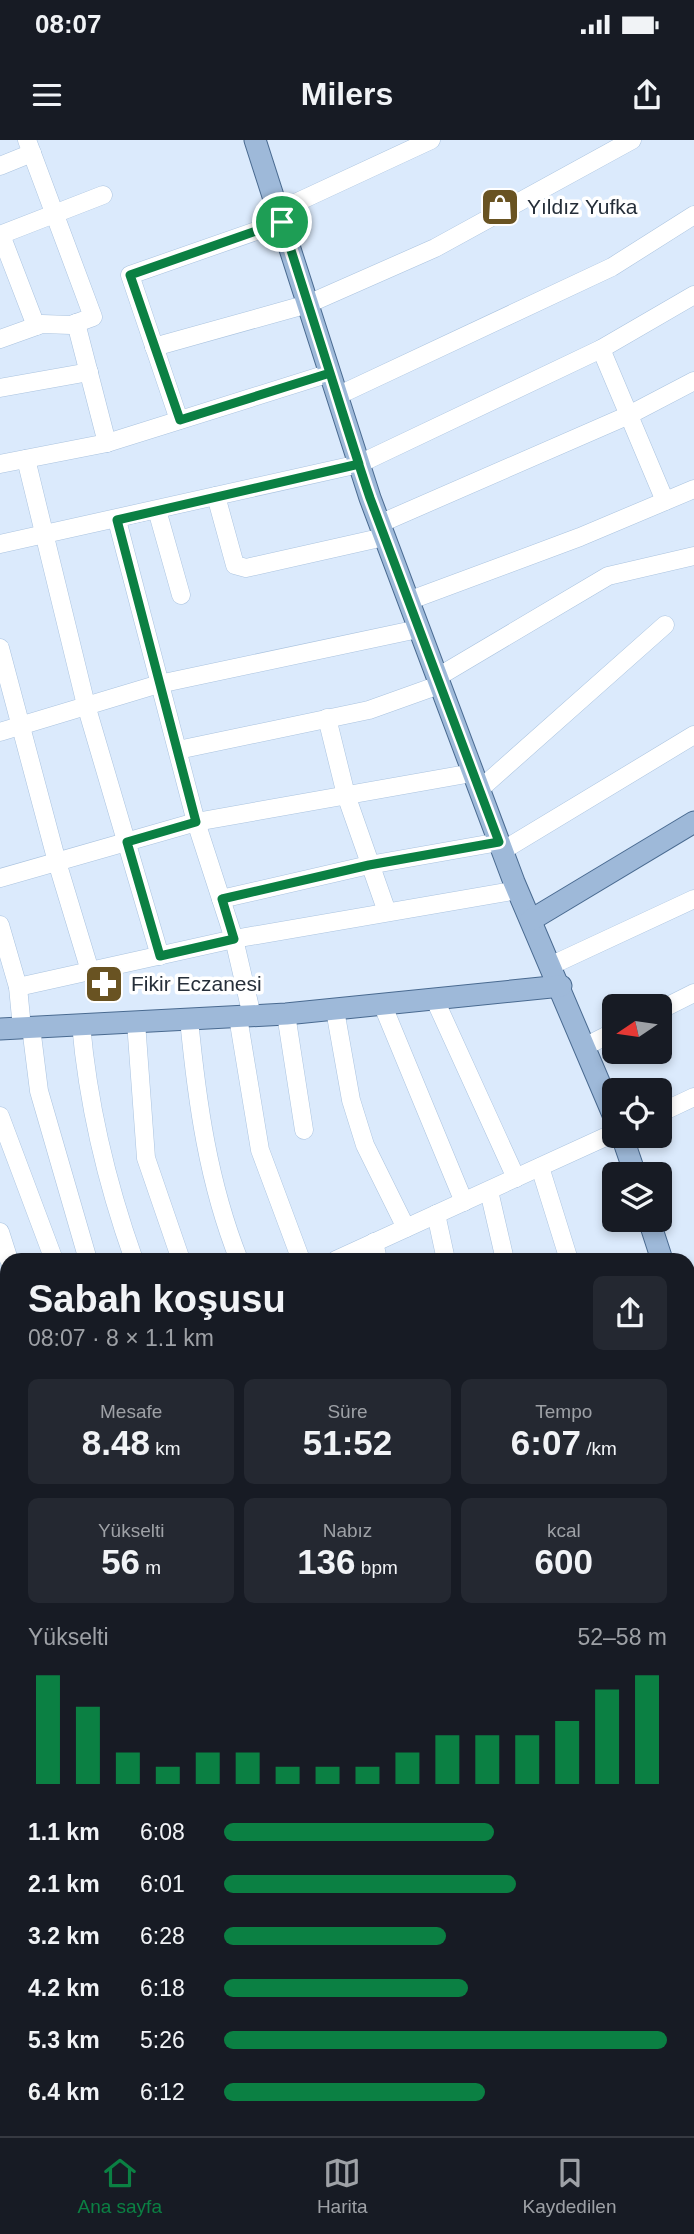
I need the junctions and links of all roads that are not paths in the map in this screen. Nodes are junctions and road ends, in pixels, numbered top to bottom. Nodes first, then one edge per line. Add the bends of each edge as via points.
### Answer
1 (255, 140) edge
2 (431, 140) edge
3 (632, 140) edge
4 (29, 146) edge
5 (0, 166) edge
6 (103, 195) dead end
7 (57, 213) junction
8 (694, 215) edge
9 (280, 217) junction
10 (1, 235) edge
11 (694, 295) edge
12 (308, 304) junction
13 (76, 323) junction
14 (36, 326) junction
15 (0, 339) edge
16 (154, 348) junction
17 (601, 349) junction
18 (89, 372) junction
19 (330, 373) junction
20 (694, 381) edge
21 (0, 388) edge
22 (337, 396) junction
23 (629, 415) junction
24 (180, 420) junction
25 (107, 443) junction
26 (26, 459) junction
27 (0, 464) edge
28 (359, 464) junction
29 (694, 489) edge
30 (216, 496) junction
31 (664, 501) junction
32 (157, 510) junction
33 (117, 520) junction
34 (382, 530) junction
35 (45, 533) junction
36 (0, 544) edge
37 (694, 556) edge
38 (181, 595) dead end
39 (408, 601) junction
40 (665, 625) dead end
41 (418, 629) junction
42 (0, 648) edge
43 (438, 681) junction
44 (159, 684) junction
45 (86, 705) junction
46 (327, 718) junction
47 (20, 726) junction
48 (0, 732) edge
49 (694, 736) edge
50 (178, 750) junction
51 (475, 781) junction
52 (346, 795) junction
53 (196, 822) junction
54 (694, 822) edge
55 (127, 842) junction
56 (500, 846) junction
57 (57, 862) junction
58 (369, 865) junction
59 (0, 878) edge
60 (518, 891) junction
61 (222, 899) junction
62 (694, 899) edge
63 (387, 912) junction
64 (531, 920) junction
65 (0, 925) edge
66 (234, 939) junction
67 (160, 956) junction
68 (552, 965) junction
69 (90, 971) junction
70 (561, 986) junction
71 (18, 987) junction
72 (694, 993) edge
73 (435, 1000) junction
74 (672, 1004) edge
75 (383, 1006) junction
76 (335, 1010) junction
77 (286, 1014) junction
78 (245, 1017) junction
79 (189, 1019) junction
80 (135, 1022) junction
81 (81, 1024) junction
82 (27, 1028) junction
83 (0, 1029) edge
84 (602, 1038) edge
85 (586, 1046) junction
86 (602, 1087) edge
87 (694, 1097) edge
88 (672, 1107) edge
89 (0, 1116) edge
90 (304, 1130) dead end
91 (602, 1139) edge
92 (540, 1167) junction
93 (516, 1178) junction
94 (489, 1191) junction
95 (464, 1202) junction
96 (436, 1214) junction
97 (406, 1228) junction
98 (0, 1232) edge
99 (653, 1232) edge
100 (376, 1251) edge
101 (7, 1253) edge
102 (51, 1253) edge
103 (86, 1253) edge
104 (132, 1253) edge
105 (179, 1253) edge
106 (237, 1253) edge
107 (298, 1253) edge
108 (444, 1253) edge
109 (503, 1253) edge
110 (567, 1253) edge
111 (660, 1253) edge

1 - 9 main road
2 - 9 street
3 - 12 street via 435,248
4 - 5 street
4 - 7 street
6 - 7 street
7 - 10 street
7 - 13 street via 93,317
8 - 22 street via 612,267
9 - 12 main road
9 - 16 street via 130,275
10 - 14 street
11 - 17 street
12 - 16 street
12 - 19 main road
13 - 14 street
13 - 18 street
14 - 15 street
16 - 24 street
17 - 23 street
17 - 28 street
18 - 21 street
18 - 25 street
19 - 22 main road
19 - 24 street
20 - 23 street
22 - 28 main road
23 - 31 street
23 - 34 street
24 - 25 street
25 - 26 street
26 - 27 street
26 - 35 street
28 - 30 street
28 - 34 main road
29 - 31 street
30 - 32 street
30 - 34 street via 235,565 246,568
31 - 39 street
32 - 33 street
32 - 38 street
33 - 35 street
33 - 44 street
34 - 39 main road
35 - 36 street
35 - 45 street
37 - 43 street via 607,576
39 - 41 main road
40 - 51 street
41 - 43 main road
41 - 44 street
42 - 47 street
43 - 46 street via 369,710
43 - 51 main road
44 - 45 street
44 - 50 street
45 - 47 street
45 - 55 street
46 - 50 street
46 - 52 street
47 - 48 street
47 - 57 street
49 - 56 street
50 - 53 street
51 - 52 street
51 - 56 main road
52 - 53 street
52 - 58 street
53 - 55 street
53 - 61 street
54 - 64 main road
55 - 57 street
55 - 67 street
56 - 58 street
56 - 60 main road
57 - 59 street
57 - 69 street
58 - 61 street
58 - 63 street
60 - 63 street
60 - 64 main road
61 - 66 street
62 - 68 street
63 - 66 street
64 - 68 main road
65 - 71 street
66 - 67 street
66 - 78 street
67 - 69 street
68 - 70 main road
69 - 71 street
70 - 73 main road
70 - 85 main road
71 - 82 street
72 - 74 street
73 - 75 main road
73 - 93 street
75 - 76 main road
75 - 95 street
76 - 77 main road
76 - 97 street via 351,1100 365,1145
77 - 78 main road
77 - 90 street
78 - 79 main road
78 - 107 street via 260,1150
79 - 80 main road
79 - 106 street via 197,1107 212,1179
80 - 81 main road
80 - 105 street via 146,1158
81 - 82 main road
81 - 104 street via 96,1125
82 - 83 main road
82 - 103 street via 39,1091
84 - 85 street
85 - 86 main road
87 - 88 street
89 - 102 street
91 - 92 street
92 - 93 street
92 - 110 street
93 - 94 street
94 - 95 street
94 - 109 street
95 - 96 street
96 - 97 street
96 - 108 street
97 - 100 street
98 - 101 street
99 - 111 main road

